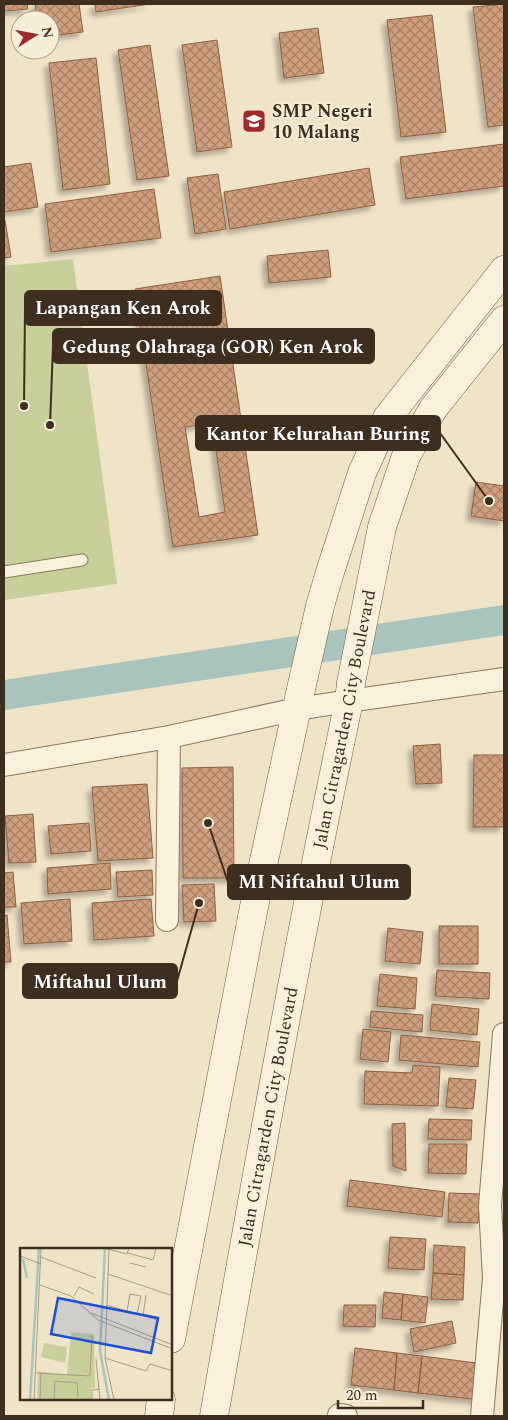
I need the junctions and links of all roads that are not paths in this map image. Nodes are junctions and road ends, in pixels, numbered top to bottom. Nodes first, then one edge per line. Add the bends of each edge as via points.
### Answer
1 (504, 270) edge
2 (504, 320) edge
3 (82, 560) dead end
4 (4, 572) edge
5 (504, 679) edge
6 (350, 692) junction
7 (299, 699) junction
8 (169, 737) junction
9 (4, 765) edge
10 (167, 920) dead end
11 (504, 1034) edge
12 (500, 1125) edge
13 (497, 1206) edge
14 (172, 1334) edge
15 (495, 1368) edge
16 (161, 1400) edge
17 (159, 1416) edge
18 (214, 1416) edge
19 (482, 1416) edge

1 - 7 main road via 388,418 362,472 320,606
2 - 6 main road, Jalan Citragarden City Boulevard via 433,409 406,456 382,527
3 - 4 lane
5 - 6 street
6 - 7 street
6 - 18 main road, Jalan Citragarden City Boulevard
7 - 8 street
7 - 14 main road via 254,907
8 - 9 street
8 - 10 street
11 - 12 street
12 - 13 street
13 - 15 street
15 - 19 street
16 - 17 main road

